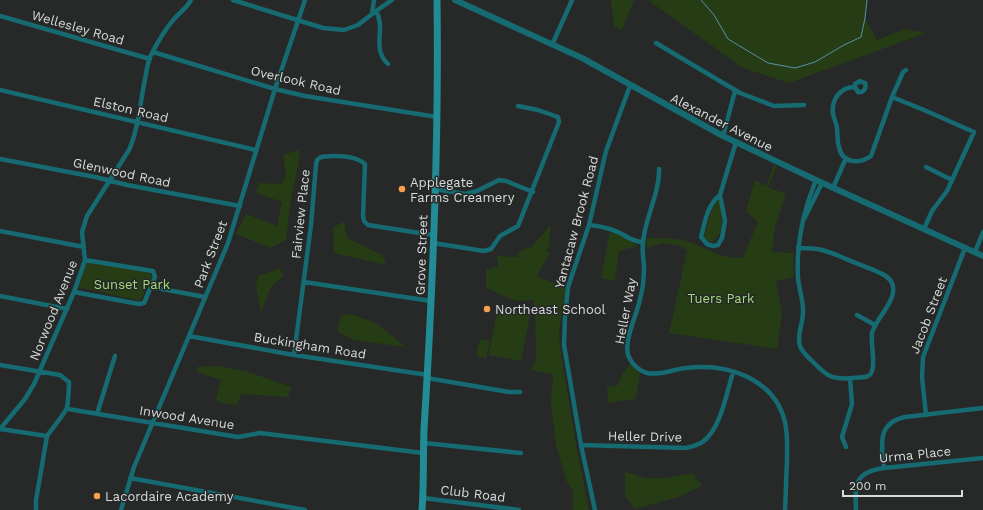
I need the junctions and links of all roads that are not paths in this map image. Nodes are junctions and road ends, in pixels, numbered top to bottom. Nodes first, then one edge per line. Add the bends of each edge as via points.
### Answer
1 (191, 0) edge
2 (233, 0) edge
3 (305, 0) edge
4 (374, 0) edge
5 (392, 0) edge
6 (437, 0) edge
7 (455, 0) edge
8 (572, 0) edge
9 (374, 12) junction
10 (0, 16) edge
11 (298, 20) junction
12 (656, 43) dead end
13 (552, 45) junction
14 (153, 52) junction
15 (150, 59) junction
16 (388, 64) dead end
17 (906, 70) dead end
18 (630, 86) junction
19 (855, 87) dead end
20 (275, 89) junction
21 (0, 90) edge
22 (735, 91) junction
23 (892, 97) junction
24 (804, 105) dead end
25 (518, 106) dead end
26 (437, 117) junction
27 (138, 122) junction
28 (723, 136) junction
29 (736, 142) junction
30 (256, 150) junction
31 (846, 158) junction
32 (0, 159) edge
33 (926, 167) dead end
34 (659, 168) dead end
35 (816, 180) junction
36 (952, 180) junction
37 (109, 181) junction
38 (822, 183) junction
39 (833, 188) junction
40 (435, 189) junction
41 (533, 192) junction
42 (720, 195) junction
43 (240, 206) junction
44 (803, 223) junction
45 (589, 225) junction
46 (924, 230) junction
47 (0, 231) edge
48 (983, 232) edge
49 (433, 235) junction
50 (643, 242) junction
51 (433, 243) junction
52 (84, 247) junction
53 (798, 248) junction
54 (965, 248) junction
55 (975, 252) junction
56 (983, 256) edge
57 (85, 260) junction
58 (304, 282) junction
59 (151, 287) junction
60 (74, 292) junction
61 (0, 296) edge
62 (205, 297) junction
63 (431, 301) junction
64 (67, 308) junction
65 (857, 315) dead end
66 (875, 325) junction
67 (189, 336) junction
68 (294, 355) junction
69 (115, 356) dead end
70 (0, 365) edge
71 (40, 371) junction
72 (733, 372) junction
73 (428, 376) junction
74 (850, 378) junction
75 (520, 392) dead end
76 (983, 408) edge
77 (68, 409) junction
78 (97, 414) junction
79 (926, 415) junction
80 (152, 423) junction
81 (0, 430) edge
82 (46, 436) junction
83 (424, 443) junction
84 (581, 445) junction
85 (846, 447) dead end
86 (423, 453) junction
87 (521, 453) dead end
88 (983, 458) edge
89 (884, 468) junction
90 (130, 478) junction
91 (423, 498) junction
92 (494, 508) edge
93 (36, 510) edge
94 (121, 510) edge
95 (305, 510) edge
96 (422, 510) edge
97 (519, 510) edge
98 (595, 510) edge
99 (785, 510) edge
100 (856, 510) edge

1 - 14 street, Norwood Avenue via 160,36
2 - 11 street
3 - 11 street, Park Street
4 - 9 street
5 - 9 street
6 - 26 main road, Grove Street
7 - 13 street, Alexander Avenue
8 - 13 street
9 - 11 street via 358,25 344,30 323,28
9 - 16 street via 380,18 380,50
10 - 15 street, Wellesley Road
11 - 20 street, Park Street
12 - 22 street
13 - 18 street, Alexander Avenue via 582,58
14 - 15 street, Norwood Avenue
14 - 20 street, Overlook Road
15 - 27 street, Norwood Avenue
17 - 23 street
18 - 28 street, Alexander Avenue
18 - 45 street, Yantacaw Brook Road via 606,151
19 - 31 street via 840,92 833,107 839,148
20 - 26 street, Overlook Road
20 - 30 street, Park Street
21 - 27 street, Elston Road
22 - 24 street via 774,106
22 - 28 street
23 - 31 street via 871,156 856,162
23 - 36 street via 974,132
25 - 41 street via 558,117 559,122
26 - 40 main road, Grove Street
27 - 30 street, Elston Road
27 - 37 street, Norwood Avenue via 129,150
28 - 29 street, Alexander Avenue
29 - 35 street, Alexander Avenue
29 - 42 street
30 - 43 street, Park Street
31 - 39 street
32 - 37 street, Glenwood Road
33 - 36 street
34 - 50 street, Heller Way
35 - 38 street, Alexander Avenue
35 - 44 street via 804,212
36 - 46 street via 945,195 932,211
37 - 43 street, Glenwood Road
37 - 52 street, Norwood Avenue via 87,216 82,232
38 - 39 street, Alexander Avenue
38 - 44 street
39 - 46 street, Alexander Avenue
40 - 41 street via 465,194 499,180
40 - 49 main road, Grove Street
41 - 51 street via 518,226 500,236 491,249 484,251
42 - 42 street via 713,200 708,211 701,237 706,244 713,246 718,245 722,238 725,221
43 - 62 street, Park Street via 228,243
44 - 53 street
45 - 50 street via 620,232 636,242
45 - 84 street, Yantacaw Brook Road via 568,287 565,316 564,345
46 - 54 street, Alexander Avenue
47 - 52 street
48 - 55 street
49 - 51 main road, Grove Street
49 - 58 street, Fairview Place via 368,225 363,216 365,164 357,159 321,157 316,165 312,225
50 - 72 street, Heller Way via 640,300 627,344 630,360 640,370 653,374 698,367
51 - 63 main road, Grove Street
52 - 57 street, Norwood Avenue
53 - 66 street via 822,250 889,279 892,295
53 - 74 street via 798,280 804,310 800,346 828,376
54 - 55 street, Alexander Avenue
54 - 79 street, Jacob Street via 923,357
55 - 56 street, Alexander Avenue
57 - 59 street via 153,271 155,277
57 - 60 street, Norwood Avenue
58 - 63 street
58 - 68 street, Fairview Place
59 - 60 street via 144,304
59 - 62 street
60 - 64 street, Norwood Avenue
61 - 64 street
62 - 67 street, Park Street
63 - 73 main road, Grove Street
64 - 71 street, Norwood Avenue
65 - 66 street
66 - 74 street via 871,338 873,371 868,376
67 - 68 street, Buckingham Road
67 - 80 street, Park Street
68 - 73 street, Buckingham Road
69 - 78 street
70 - 71 street
71 - 77 street via 60,375 69,382
71 - 81 street, Norwood Avenue via 25,399
72 - 84 street, Heller Drive via 718,421 711,435 701,443 686,448
72 - 99 street, Heller Way via 762,386 777,403 783,416 787,437
73 - 75 street, Buckingham Road
73 - 83 main road, Grove Street
74 - 85 street via 852,404 842,437
76 - 79 street
77 - 78 street, Inwood Avenue
77 - 82 street
78 - 80 street, Inwood Avenue
79 - 89 street via 898,418 884,431 881,445
80 - 86 street, Inwood Avenue via 238,437 260,433
80 - 90 street, Park Street
81 - 82 street
82 - 93 street
83 - 86 main road, Grove Street
83 - 87 street
84 - 98 street, Yantacaw Brook Road
86 - 91 main road, Grove Street
88 - 89 street, Urma Place
89 - 100 street, Urma Place via 863,475 859,480 855,492
90 - 94 street, Park Street
90 - 95 street
91 - 92 street, Club Road
91 - 96 main road, Grove Street
92 - 97 street, Club Road

